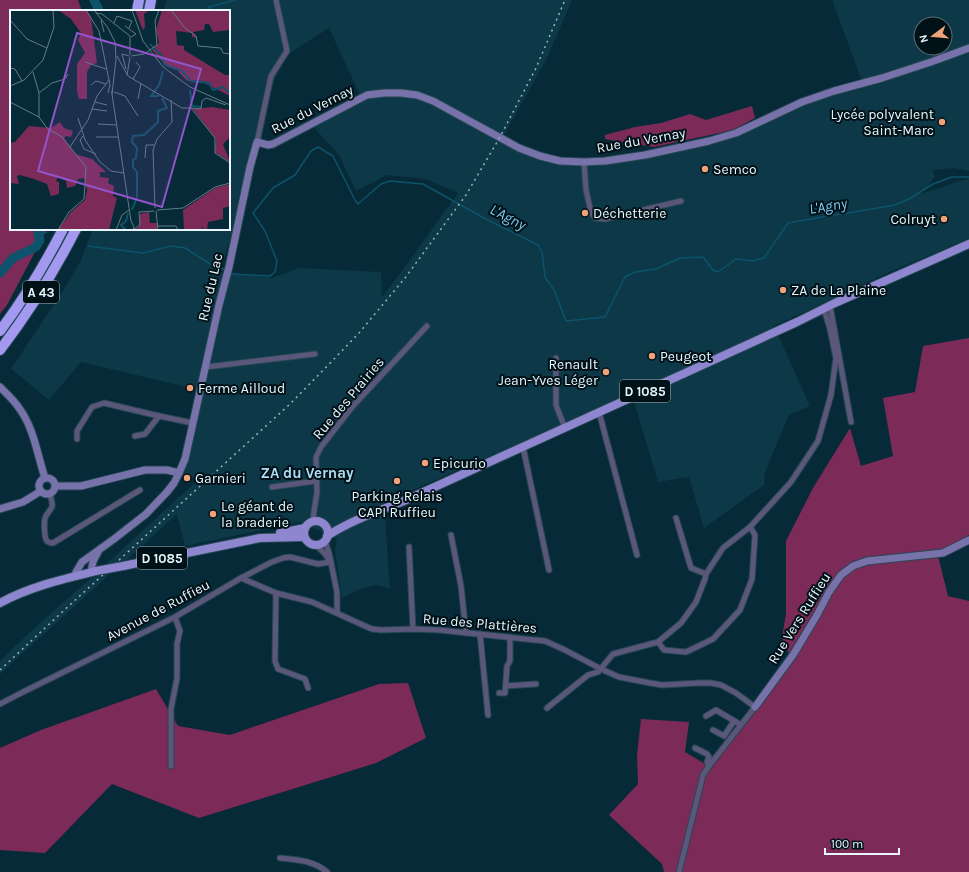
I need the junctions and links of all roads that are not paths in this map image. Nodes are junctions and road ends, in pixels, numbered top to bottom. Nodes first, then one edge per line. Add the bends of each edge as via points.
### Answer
1 (139, 0) edge
2 (151, 0) edge
3 (276, 0) edge
4 (137, 10) edge
5 (149, 10) edge
6 (969, 48) edge
7 (257, 142) junction
8 (584, 162) junction
9 (681, 201) dead end
10 (62, 230) edge
11 (75, 230) edge
12 (969, 244) edge
13 (826, 308) junction
14 (427, 326) dead end
15 (0, 331) edge
16 (0, 350) edge
17 (315, 354) dead end
18 (556, 358) dead end
19 (206, 367) junction
20 (0, 387) edge
21 (600, 412) junction
22 (159, 416) junction
23 (851, 422) dead end
24 (194, 423) junction
25 (565, 428) junction
26 (135, 436) dead end
27 (78, 439) dead end
28 (523, 447) junction
29 (179, 473) junction
30 (45, 478) junction
31 (316, 481) junction
32 (56, 486) junction
33 (272, 487) dead end
34 (140, 490) dead end
35 (41, 491) junction
36 (50, 494) junction
37 (0, 510) edge
38 (676, 518) dead end
39 (354, 520) junction
40 (313, 522) junction
41 (325, 526) junction
42 (750, 527) junction
43 (304, 533) junction
44 (451, 536) dead end
45 (326, 538) junction
46 (969, 540) edge
47 (316, 545) junction
48 (410, 547) dead end
49 (99, 550) junction
50 (637, 555) dead end
51 (330, 562) junction
52 (548, 570) dead end
53 (94, 571) junction
54 (706, 574) junction
55 (76, 576) junction
56 (241, 578) junction
57 (276, 593) junction
58 (0, 603) edge
59 (337, 613) junction
60 (175, 617) junction
61 (413, 629) junction
62 (466, 633) junction
63 (480, 634) junction
64 (510, 637) junction
65 (658, 642) junction
66 (601, 669) junction
67 (536, 684) dead end
68 (506, 686) junction
69 (308, 688) dead end
70 (499, 693) dead end
71 (0, 704) edge
72 (755, 707) junction
73 (547, 708) dead end
74 (488, 715) dead end
75 (706, 716) dead end
76 (734, 721) junction
77 (741, 725) junction
78 (713, 730) dead end
79 (695, 748) dead end
80 (172, 766) dead end
81 (709, 766) junction
82 (280, 858) dead end
83 (327, 872) edge
84 (679, 872) edge

1 - 4 highway
2 - 5 highway
3 - 7 street, Rue du Lac via 287,50 271,76
6 - 8 street, Rue du Vernay via 802,102 736,133 709,141 618,160
7 - 8 street, Rue du Vernay via 273,144 367,95 402,93 432,101 529,152 560,161
7 - 19 street, Rue du Lac
8 - 9 street via 586,190 595,218 605,219
10 - 15 highway, A 43 via 26,294
11 - 16 highway, A 43 via 50,278
12 - 13 main road, D 1085
13 - 21 main road, D 1085
13 - 23 street via 831,311
13 - 42 street via 836,358 831,395 818,441 791,482
14 - 31 street, Rue des Prairies via 324,442 316,457
17 - 19 street
18 - 25 street via 556,405
19 - 24 street, Rue du Lac
20 - 30 street via 25,417
21 - 25 main road, D 1085
21 - 50 street
22 - 24 street
22 - 26 street via 145,434
22 - 27 street via 104,403 92,407 77,431
24 - 29 street, Rue du Lac
25 - 28 main road, D 1085
28 - 39 main road, D 1085 via 406,500
28 - 52 street
29 - 32 street via 144,470 81,486
29 - 49 street, Rue du Lac via 157,504
30 - 32 street via 54,480
30 - 35 street via 39,485
31 - 33 street
31 - 40 street, Rue des Prairies
32 - 36 street
34 - 36 street via 53,543 45,537 45,519 52,506
35 - 36 street
35 - 37 street via 23,502
38 - 54 street via 691,568
39 - 41 main road, D 1085
39 - 45 main road, D 1085
40 - 41 main road via 318,521
40 - 43 main road
41 - 45 main road
42 - 54 street via 723,548
42 - 65 street via 755,535 752,579 740,610 713,639 686,652 664,650
43 - 47 main road via 307,541
43 - 53 main road, D 1085, bridge via 292,530
44 - 62 street via 461,586
45 - 47 main road via 321,544
45 - 51 street
46 - 72 street, Rue Vers Ruffieu via 943,553 867,561 853,566 829,592 792,655
47 - 51 street
48 - 61 street
49 - 53 street via 93,561
49 - 55 street, Rue du Lac via 82,562
51 - 56 street, Avenue de Ruffieu via 318,564 290,557 283,558
51 - 59 street via 337,592
53 - 55 main road, D 1085
54 - 65 street via 696,602 689,612 681,623
55 - 58 main road, D 1085 via 40,586
56 - 57 street, Rue des Plattières
56 - 60 street, Avenue de Ruffieu
57 - 59 street, Rue des Plattières via 312,602
57 - 69 street via 274,661 278,669 305,679
59 - 61 street, Rue des Plattières via 372,629
60 - 71 street, Avenue de Ruffieu
60 - 80 street via 180,631 177,644 177,678 171,709
61 - 62 street, Rue des Plattières
62 - 63 street, Rue des Plattières
63 - 64 street, Rue des Plattières
63 - 74 street
64 - 66 street, Rue des Plattières via 545,641
64 - 68 street
65 - 66 street via 612,654
66 - 72 street, Rue des Plattières via 619,677 650,683 721,685
66 - 73 street via 588,675
67 - 68 street
68 - 70 street via 505,692
72 - 77 street
75 - 76 street via 716,710
76 - 77 street
76 - 78 street via 724,736
77 - 81 street
79 - 81 street via 707,754
81 - 84 street via 703,775
82 - 83 street via 307,861

